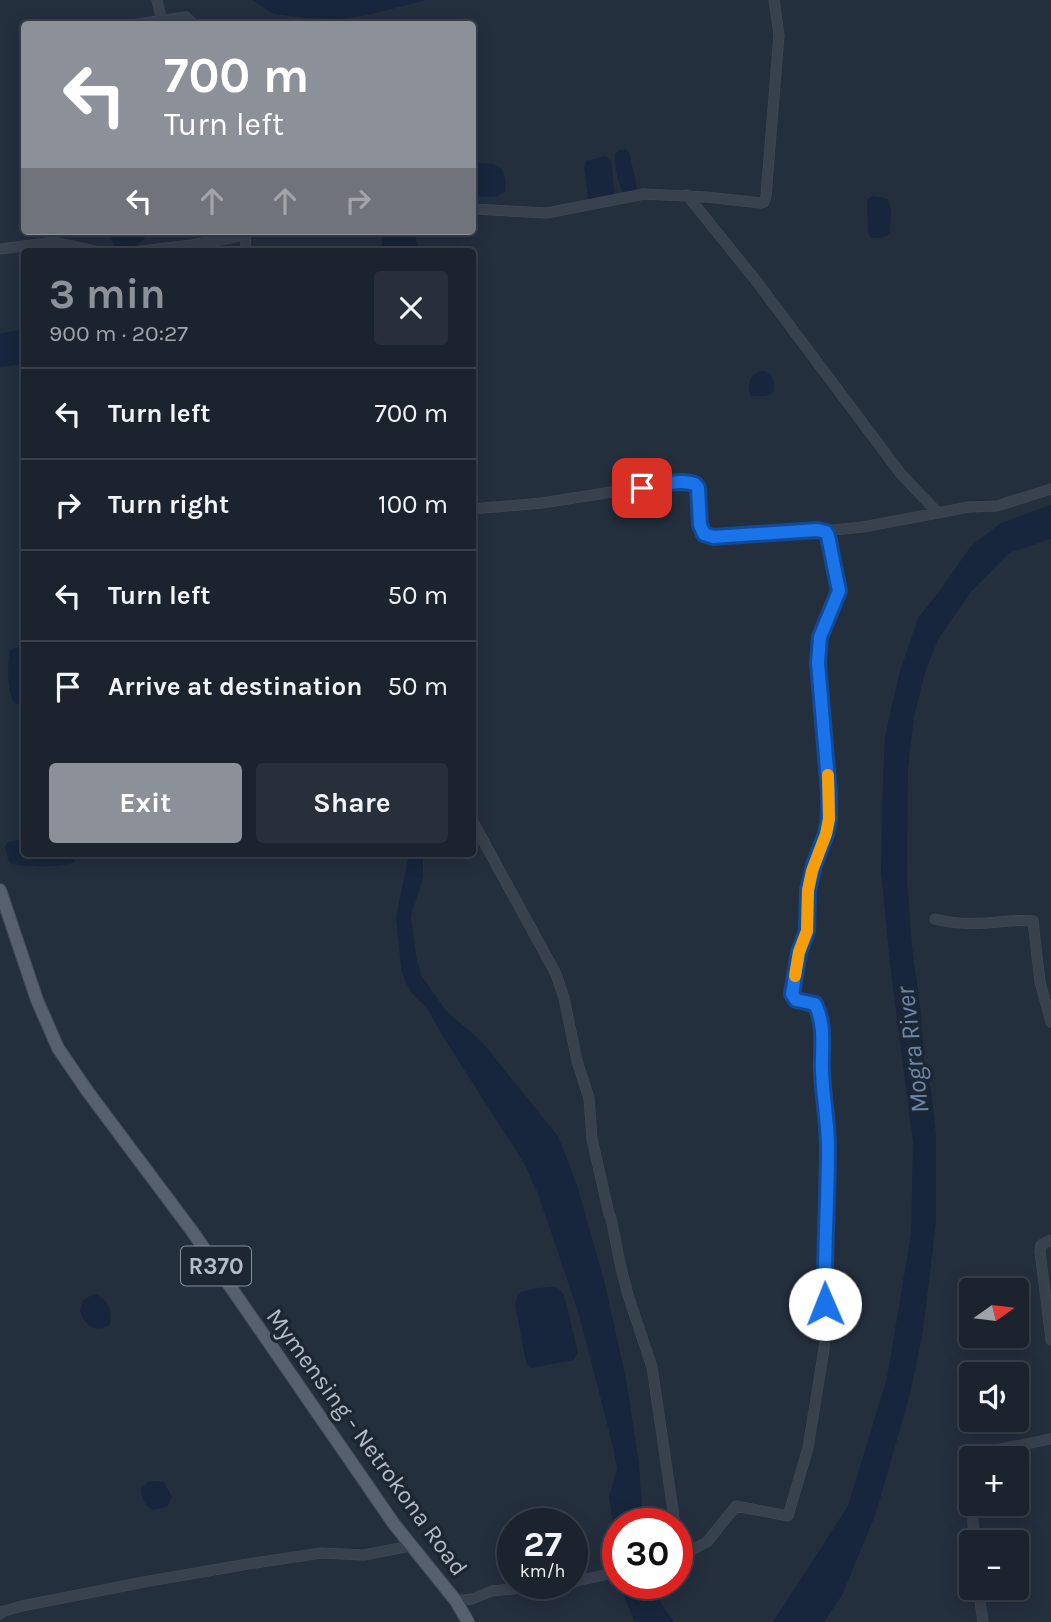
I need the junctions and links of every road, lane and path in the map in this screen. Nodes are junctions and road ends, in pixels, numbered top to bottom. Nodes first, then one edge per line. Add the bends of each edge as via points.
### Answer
1 (157, 0) edge
2 (774, 0) edge
3 (162, 20) junction
4 (156, 21) edge
5 (190, 21) edge
6 (687, 195) junction
7 (476, 209) edge
8 (237, 235) edge
9 (82, 248) edge
10 (167, 248) edge
11 (0, 249) edge
12 (1051, 489) edge
13 (476, 509) edge
14 (937, 512) junction
15 (823, 531) junction
16 (476, 827) edge
17 (0, 890) edge
18 (935, 919) dead end
19 (1051, 1022) edge
20 (1051, 1240) edge
21 (1051, 1340) edge
22 (1051, 1439) edge
23 (1019, 1446) edge
24 (673, 1508) edge
25 (410, 1546) junction
26 (693, 1550) edge
27 (497, 1591) edge
28 (980, 1600) edge
29 (456, 1601) junction
30 (0, 1614) edge
31 (468, 1622) edge
32 (983, 1622) edge

1 - 3 street
2 - 6 street via 779,35 765,200
3 - 4 street
3 - 5 street via 186,17
6 - 7 street via 644,194 547,213
6 - 14 street via 901,474
8 - 10 street
9 - 11 street via 55,242
12 - 14 street via 997,506
13 - 15 street via 688,482 698,488 704,534
14 - 15 street
15 - 26 street via 828,536 839,591 820,637 818,663 829,819 808,890 807,931 792,994 796,1000 815,1004 822,1041 828,1146 824,1349 808,1448 788,1516 736,1506 708,1542
16 - 24 street via 556,974 564,998 589,1098 592,1139 608,1214 652,1367
17 - 25 main road, Mymensing - Netrokona Road / R370 via 58,1048 192,1231
18 - 19 street via 966,923 1033,920 1040,982
20 - 21 street via 1041,1245 1040,1251
22 - 23 street
25 - 29 main road, Mymensing - Netrokona Road / R370
25 - 30 street via 364,1555 321,1553 248,1564
27 - 29 street
28 - 32 street
29 - 31 main road, Mymensing - Netrokona Road / R370

